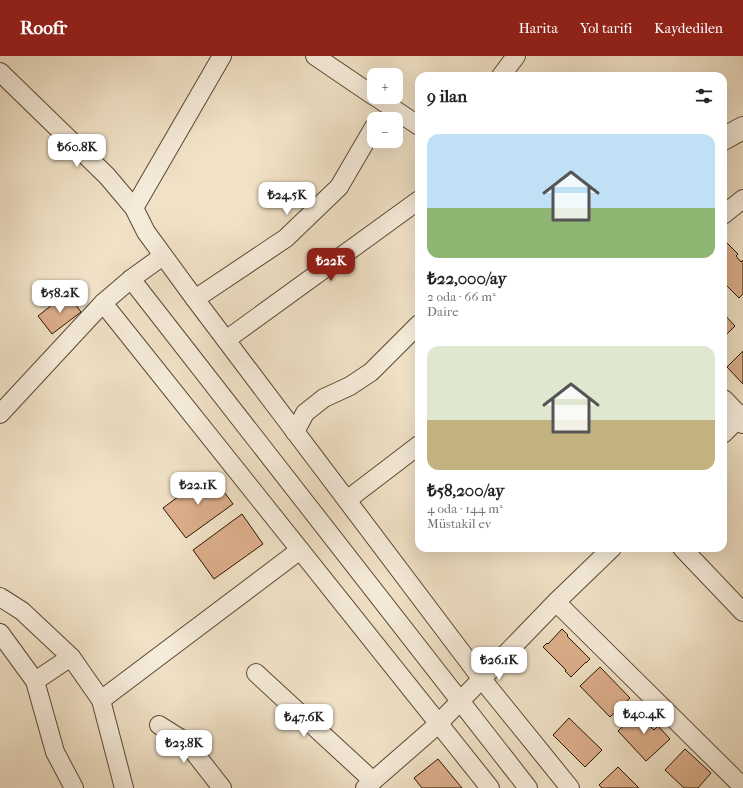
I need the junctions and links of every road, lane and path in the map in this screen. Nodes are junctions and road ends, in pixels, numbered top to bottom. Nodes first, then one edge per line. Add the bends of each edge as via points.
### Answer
1 (222, 56) edge
2 (315, 56) edge
3 (516, 56) edge
4 (0, 72) edge
5 (503, 72) edge
6 (367, 95) edge
7 (379, 104) edge
8 (415, 124) edge
9 (743, 128) edge
10 (727, 137) edge
11 (367, 139) edge
12 (743, 199) edge
13 (415, 203) edge
14 (134, 208) junction
15 (727, 212) edge
16 (163, 256) junction
17 (131, 279) junction
18 (195, 299) junction
19 (103, 304) junction
20 (415, 328) edge
21 (226, 340) junction
22 (727, 405) edge
23 (0, 414) edge
24 (742, 418) edge
25 (727, 431) edge
26 (295, 432) junction
27 (415, 448) edge
28 (347, 500) junction
29 (300, 550) junction
30 (608, 552) edge
31 (686, 552) edge
32 (0, 597) edge
33 (556, 602) junction
34 (743, 612) edge
35 (0, 633) edge
36 (71, 656) junction
37 (256, 673) dead end
38 (481, 678) junction
39 (35, 681) junction
40 (101, 700) junction
41 (460, 700) junction
42 (159, 724) dead end
43 (438, 724) junction
44 (369, 784) edge
45 (74, 788) edge
46 (124, 788) edge
47 (222, 788) edge
48 (490, 788) edge
49 (528, 788) edge
50 (570, 788) edge
51 (743, 788) edge

1 - 14 street
2 - 6 street
3 - 5 street
4 - 14 street via 107,176
7 - 8 street
9 - 10 street
11 - 18 street via 339,187 286,238
12 - 15 street
13 - 21 street
14 - 16 street via 146,232
16 - 17 street
16 - 18 street
17 - 19 street
17 - 41 street
18 - 21 street
19 - 23 street
19 - 29 street
20 - 26 street via 371,372 350,386 324,398 304,413
21 - 26 street
22 - 24 street
24 - 25 street
26 - 28 street
27 - 28 street
28 - 38 street
29 - 40 street
29 - 43 street
30 - 33 street
31 - 34 street
32 - 36 street via 22,611
33 - 38 street
33 - 51 street
35 - 39 street
36 - 39 street
36 - 40 street
37 - 44 street
38 - 41 street
38 - 50 street
39 - 45 street via 54,752
40 - 46 street
41 - 43 street
41 - 49 street
42 - 47 street via 186,742
43 - 44 street
43 - 48 street

